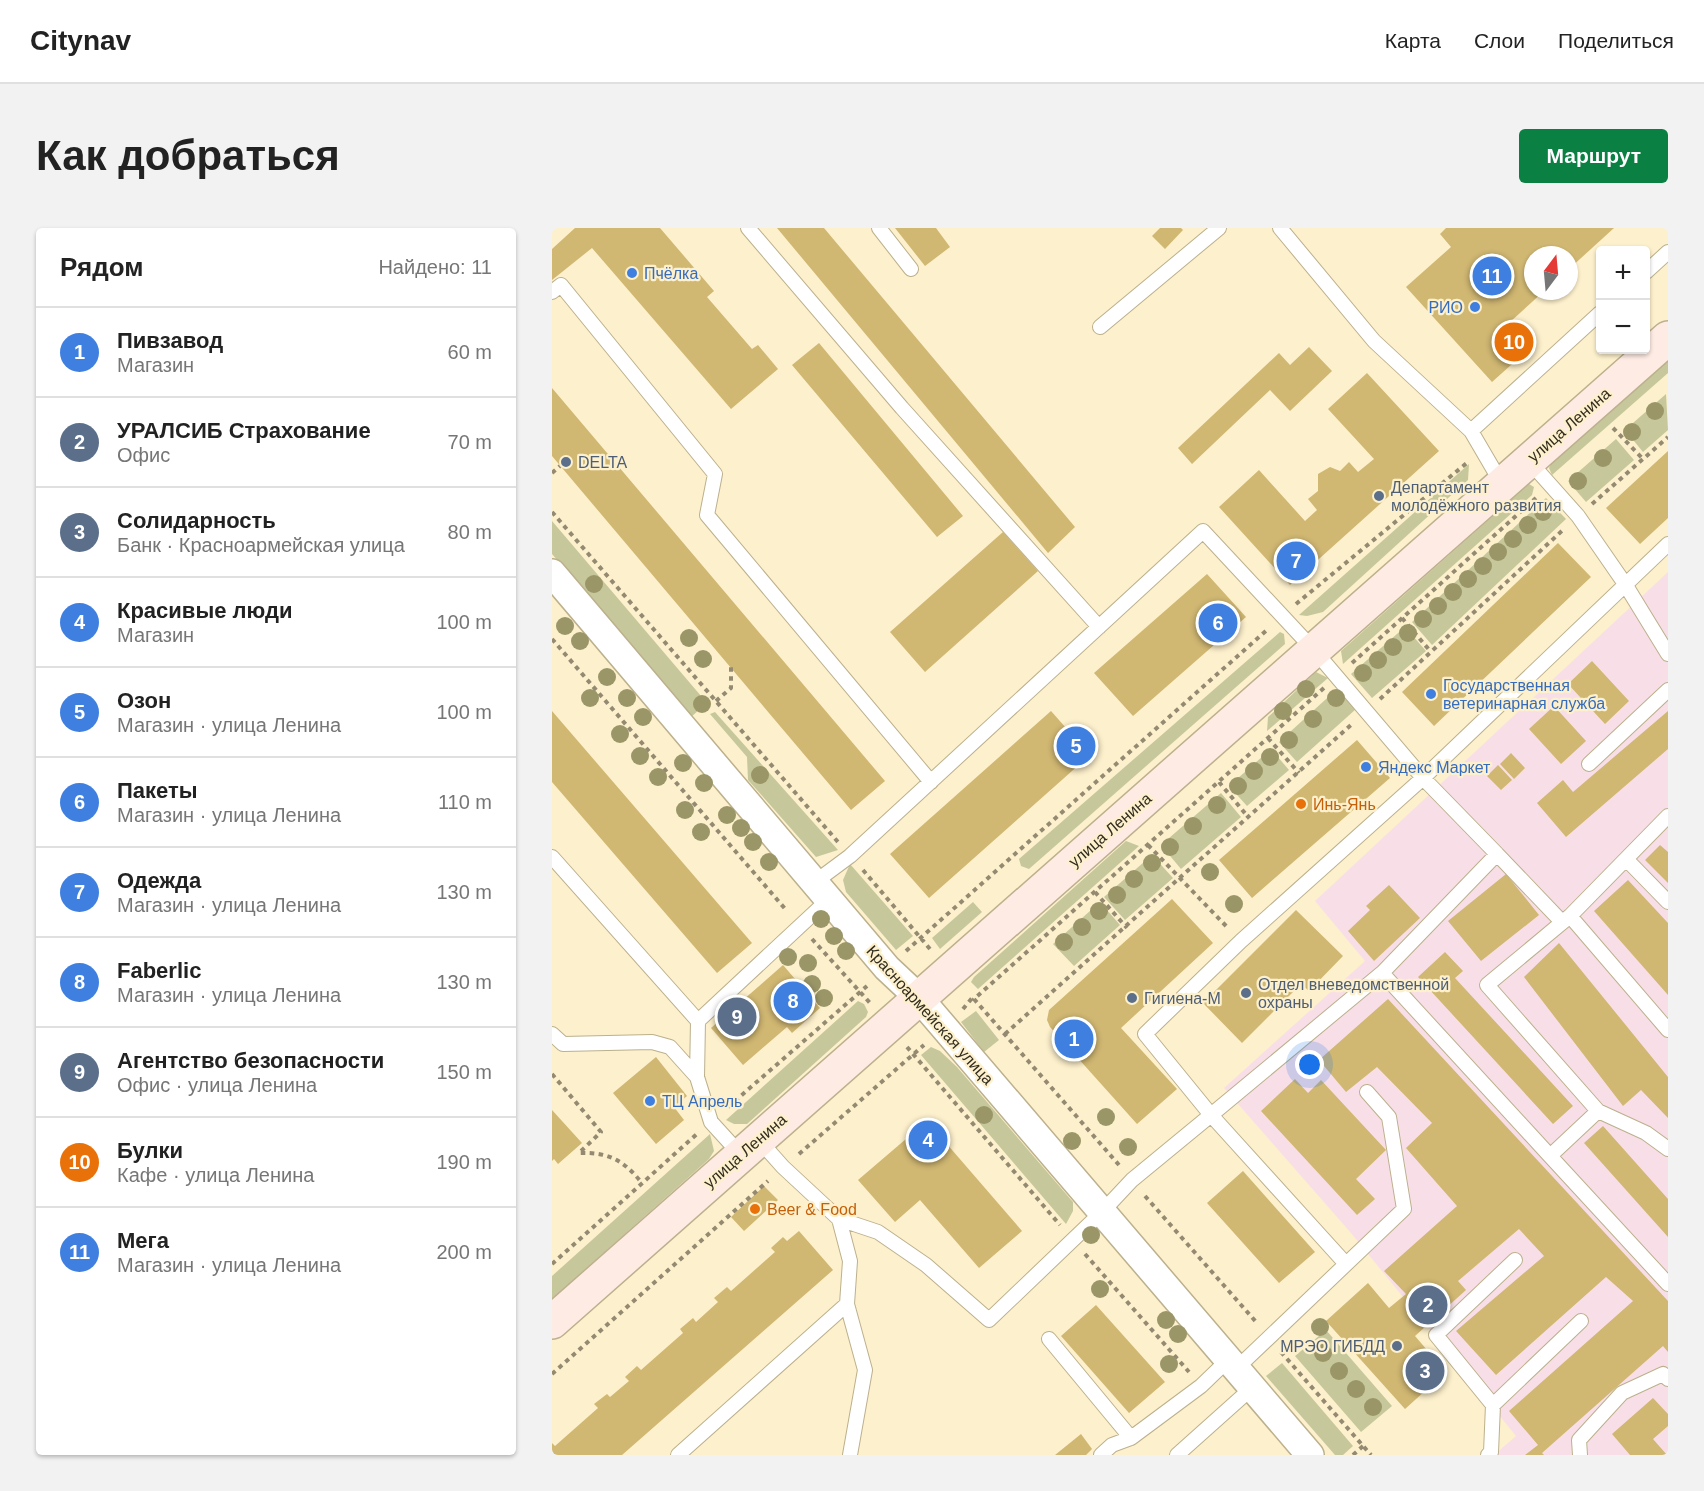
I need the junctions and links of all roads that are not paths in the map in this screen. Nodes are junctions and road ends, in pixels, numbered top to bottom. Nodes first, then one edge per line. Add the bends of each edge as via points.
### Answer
1 (748, 228) edge
2 (879, 228) edge
3 (1219, 228) edge
4 (1280, 228) edge
5 (1668, 252) edge
6 (1650, 268) edge
7 (911, 269) dead end
8 (552, 292) edge
9 (1596, 317) edge
10 (1100, 327) dead end
11 (1668, 338) edge
12 (1472, 431) junction
13 (1528, 461) junction
14 (1502, 484) junction
15 (1668, 544) edge
16 (553, 575) edge
17 (1625, 584) junction
18 (1099, 627) junction
19 (1314, 650) junction
20 (1668, 654) edge
21 (1668, 690) edge
22 (1589, 764) dead end
23 (1422, 778) junction
24 (931, 782) junction
25 (1668, 816) edge
26 (1663, 833) edge
27 (1497, 854) junction
28 (552, 857) edge
29 (1627, 860) junction
30 (822, 890) junction
31 (1668, 902) edge
32 (1566, 919) junction
33 (1382, 973) junction
34 (919, 998) junction
35 (698, 1021) junction
36 (1668, 1030) edge
37 (552, 1034) edge
38 (697, 1077) junction
39 (1366, 1092) dead end
40 (1598, 1111) junction
41 (1211, 1115) junction
42 (750, 1147) junction
43 (1668, 1149) edge
44 (1550, 1156) junction
45 (1102, 1212) junction
46 (839, 1218) junction
47 (1515, 1260) dead end
48 (1346, 1264) junction
49 (1668, 1284) edge
50 (847, 1304) junction
51 (1581, 1321) dead end
52 (552, 1322) edge
53 (1049, 1339) dead end
54 (1239, 1371) junction
55 (1668, 1379) edge
56 (1493, 1405) junction
57 (1131, 1438) junction
58 (678, 1455) edge
59 (850, 1455) edge
60 (1101, 1455) edge
61 (1177, 1455) edge
62 (1310, 1455) edge
63 (1488, 1455) edge
64 (1580, 1455) edge

1 - 18 lane via 902,408
2 - 7 lane
3 - 10 lane
4 - 12 lane via 1374,341
5 - 6 lane
8 - 24 lane via 561,285 715,474 707,515
9 - 12 lane
11 - 13 street, улица Ленина
12 - 14 lane
13 - 14 street, улица Ленина
13 - 17 lane via 1578,516
14 - 19 street, улица Ленина
15 - 17 lane
16 - 30 street, Красноармейская улица
17 - 20 lane
17 - 23 lane
18 - 19 lane via 1203,531
18 - 24 lane
19 - 23 lane
19 - 34 street, улица Ленина
21 - 22 lane
23 - 27 lane
23 - 41 lane via 1241,941 1145,1034
24 - 30 lane via 850,856
25 - 26 lane
26 - 29 lane
27 - 32 lane
27 - 33 lane
28 - 35 lane
29 - 31 lane
29 - 32 lane
30 - 34 street, Красноармейская улица via 887,968
30 - 35 lane
32 - 36 lane
32 - 40 lane via 1487,985
33 - 41 lane
33 - 44 lane
34 - 42 street, улица Ленина
34 - 45 street, Красноармейская улица
35 - 38 lane
37 - 38 lane via 563,1044 661,1044 670,1047
38 - 42 lane via 711,1122
39 - 48 lane via 1389,1117 1404,1209
40 - 43 lane via 1646,1133
40 - 44 lane
41 - 45 lane via 1132,1180
41 - 48 lane
42 - 46 lane via 783,1167
42 - 52 street, улица Ленина
44 - 49 lane
45 - 46 lane via 989,1320 926,1265 878,1232
45 - 54 street, Красноармейская улица
46 - 50 lane via 850,1261
47 - 56 lane via 1436,1335
48 - 54 lane via 1268,1336
50 - 58 lane
50 - 59 lane via 865,1370
51 - 56 lane
53 - 57 lane
54 - 57 lane via 1201,1386
54 - 61 lane
54 - 62 street, Красноармейская улица
55 - 64 lane via 1663,1374 1622,1393 1579,1440
56 - 63 lane
57 - 60 lane via 1112,1445

